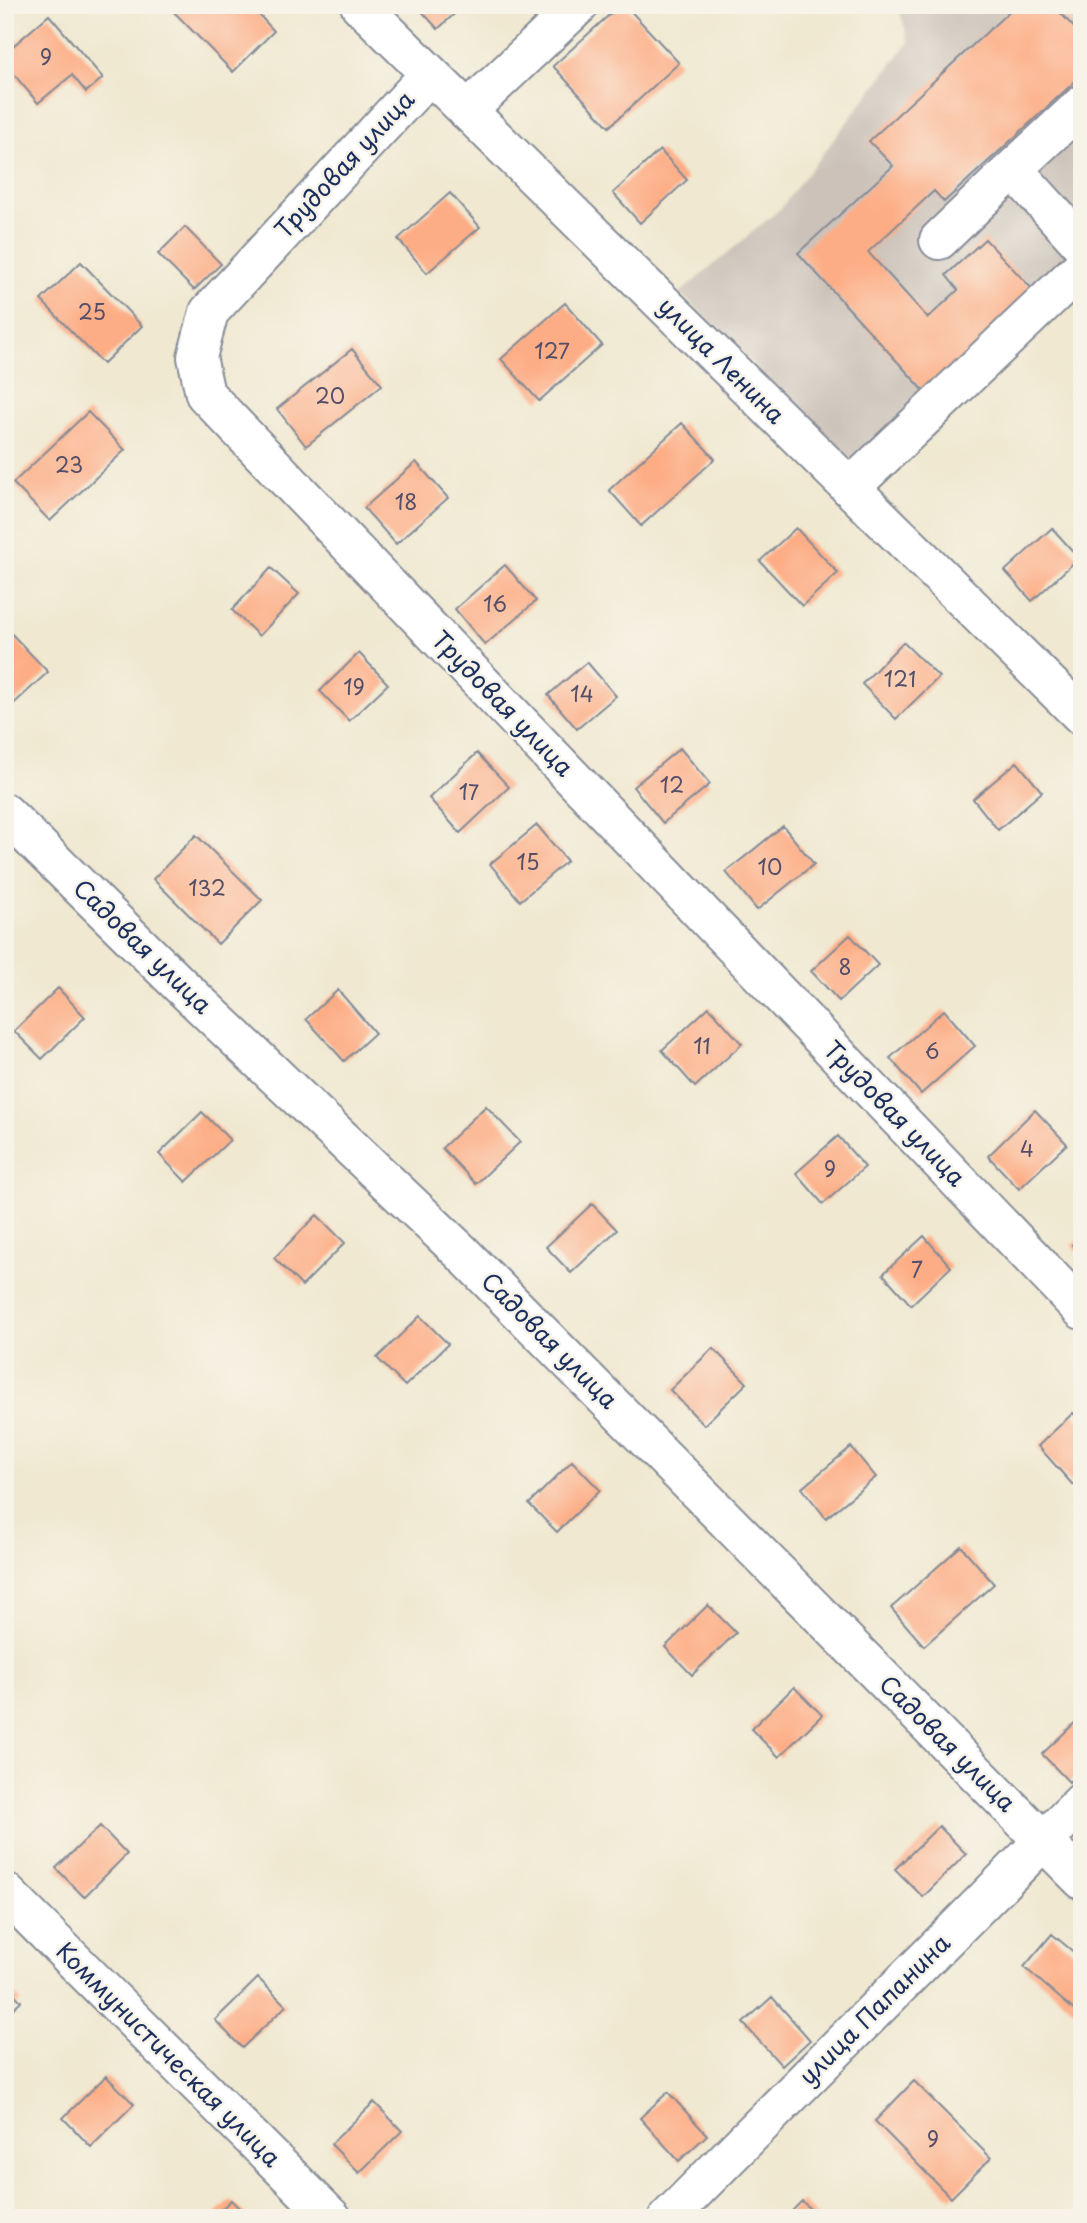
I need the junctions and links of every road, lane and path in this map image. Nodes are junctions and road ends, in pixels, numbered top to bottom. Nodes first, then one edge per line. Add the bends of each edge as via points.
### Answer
1 (360, 5) edge
2 (579, 5) edge
3 (430, 74) junction
4 (1082, 105) edge
5 (467, 111) junction
6 (1013, 169) junction
7 (939, 240) dead end
8 (1082, 245) edge
9 (1082, 267) edge
10 (850, 488) junction
11 (1082, 716) edge
12 (5, 813) edge
13 (1082, 1310) edge
14 (1082, 1802) edge
15 (1043, 1841) junction
16 (1082, 1880) edge
17 (5, 1892) edge
18 (332, 2218) edge
19 (668, 2218) edge

1 - 3 street, улица Ленина
2 - 5 street
3 - 5 street, улица Ленина
3 - 13 street, Трудовая улица via 209,312 197,357 205,394
4 - 6 street
5 - 10 street, улица Ленина
6 - 7 street
6 - 8 street
9 - 10 street
10 - 11 street, улица Ленина
12 - 15 street, Садовая улица via 462,1252
14 - 15 street, улица Папанина
15 - 16 street, Садовая улица
15 - 19 street, улица Папанина
17 - 18 street, Коммунистическая улица

